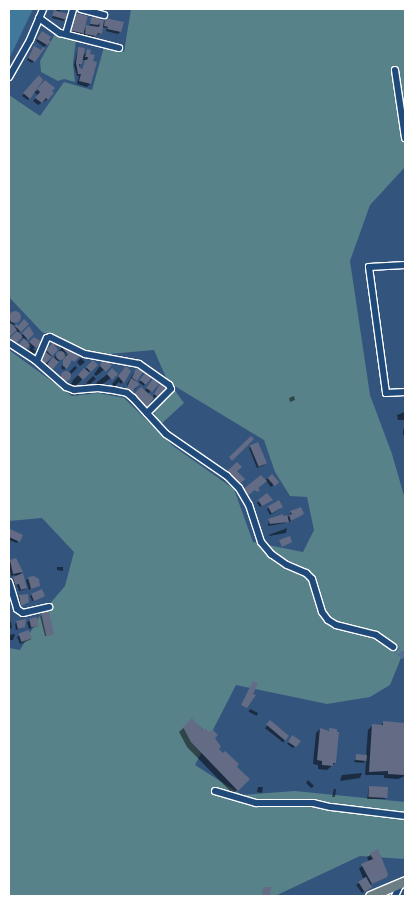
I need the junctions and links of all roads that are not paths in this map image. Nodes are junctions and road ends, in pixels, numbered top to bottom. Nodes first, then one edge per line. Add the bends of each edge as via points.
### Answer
1 (43, 9) edge
2 (73, 9) edge
3 (81, 9) edge
4 (104, 15) dead end
5 (39, 18) junction
6 (66, 34) junction
7 (120, 48) dead end
8 (395, 70) dead end
9 (9, 77) edge
10 (405, 132) edge
11 (405, 138) edge
12 (405, 265) edge
13 (9, 343) edge
14 (37, 361) junction
15 (405, 392) edge
16 (147, 413) junction
17 (9, 582) edge
18 (49, 607) dead end
19 (393, 647) tunnel mouth
20 (215, 791) dead end
21 (405, 816) edge
22 (403, 882) edge
23 (370, 896) edge
24 (395, 896) edge

1 - 5 street
2 - 6 street
3 - 4 street
5 - 6 street
5 - 9 street
6 - 7 street
8 - 10 street
10 - 11 street
12 - 15 street via 368,267 386,393
13 - 14 street
14 - 16 street via 66,387 127,393
14 - 16 street via 50,337 85,354 139,364 171,389
16 - 19 street via 178,443 227,476 239,488 249,505 261,542 271,554 312,578 322,612 328,620 336,625 376,634
17 - 18 street via 17,609 23,613
20 - 21 street via 256,803 313,803
22 - 23 main road
22 - 24 street

